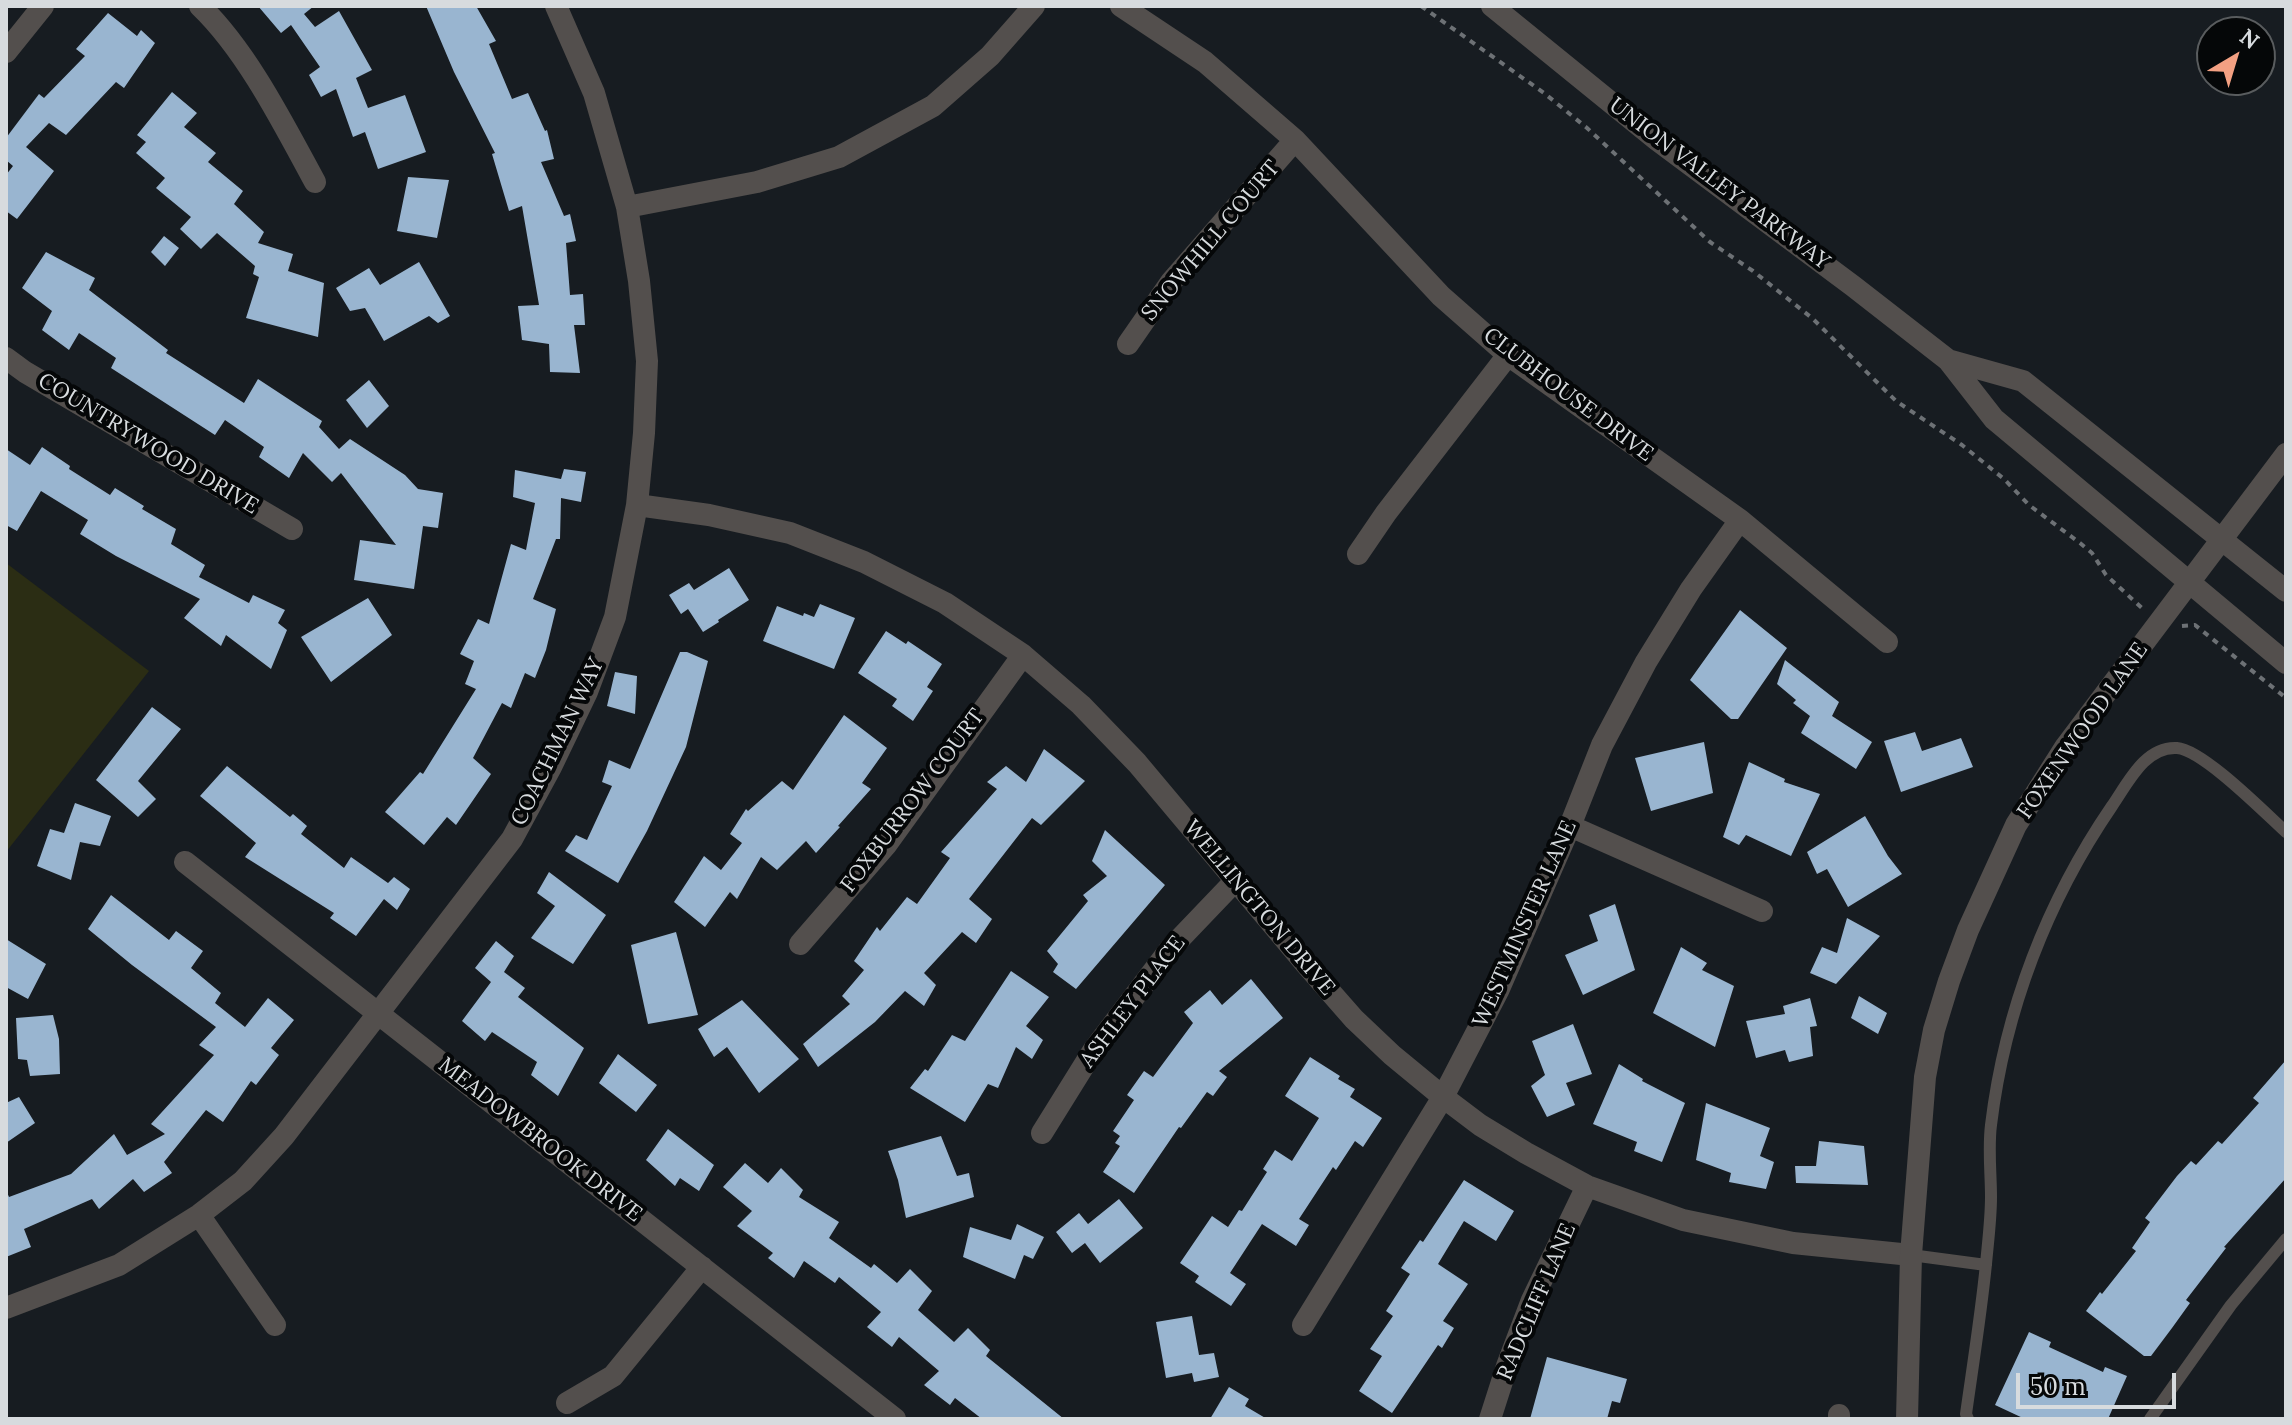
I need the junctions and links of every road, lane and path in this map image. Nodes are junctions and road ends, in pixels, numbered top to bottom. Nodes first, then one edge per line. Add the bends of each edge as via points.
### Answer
1 (43, 6) edge
2 (200, 6) edge
3 (556, 6) edge
4 (1034, 6) edge
5 (1121, 6) edge
6 (1421, 6) edge
7 (1492, 6) edge
8 (6, 52) edge
9 (1295, 140) junction
10 (315, 182) dead end
11 (627, 207) junction
12 (1128, 344) dead end
13 (1508, 355) junction
14 (6, 358) edge
15 (1948, 360) junction
16 (2286, 454) edge
17 (637, 505) junction
18 (1740, 520) junction
19 (292, 529) dead end
20 (2222, 538) junction
21 (1358, 554) dead end
22 (2189, 582) junction
23 (2286, 591) edge
24 (2160, 623) junction
25 (1887, 642) dead end
26 (1023, 655) junction
27 (2286, 663) edge
28 (2286, 698) edge
29 (1570, 826) junction
30 (2286, 832) edge
31 (185, 862) dead end
32 (1236, 880) junction
33 (1762, 911) dead end
34 (800, 944) dead end
35 (379, 1014) junction
36 (1443, 1097) junction
37 (1042, 1133) dead end
38 (1587, 1186) junction
39 (199, 1215) junction
40 (2286, 1239) edge
41 (1911, 1255) junction
42 (1986, 1265) junction
43 (702, 1267) junction
44 (6, 1308) edge
45 (275, 1325) dead end
46 (1303, 1325) dead end
47 (567, 1403) dead end
48 (895, 1419) edge
49 (1490, 1419) edge
50 (1907, 1419) edge
51 (1968, 1419) edge
52 (2150, 1419) edge

1 - 8 street
2 - 10 street via 241,56
3 - 11 street, COACHMAN WAY via 594,93
4 - 11 street via 990,56 933,106 839,157 757,182
5 - 9 street, CLUBHOUSE DRIVE via 1205,62
6 - 24 path via 1587,128 1710,242 1812,318 1896,401 1962,445 2092,553 2106,575
7 - 15 street, UNION VALLEY PARKWAY via 1657,140
9 - 12 street, SNOWHILL COURT via 1171,282
9 - 13 street, CLUBHOUSE DRIVE via 1441,296
11 - 17 street, COACHMAN WAY via 647,361
13 - 18 street, CLUBHOUSE DRIVE
13 - 21 street
14 - 19 street, COUNTRYWOOD DRIVE
15 - 20 street, UNION VALLEY PARKWAY via 2023,381
15 - 22 street, UNION VALLEY PARKWAY via 1994,419
16 - 20 street, FOXENWOOD LANE
17 - 26 street, WELLINGTON DRIVE via 790,533 864,562 945,603
17 - 35 street, COACHMAN WAY via 615,617 551,767 512,839
18 - 25 street, CLUBHOUSE DRIVE
18 - 29 street, WESTMINSTER LANE via 1646,662 1602,745
20 - 22 street, FOXENWOOD LANE
20 - 23 street, UNION VALLEY PARKWAY
22 - 24 street, FOXENWOOD LANE
22 - 27 street, UNION VALLEY PARKWAY
24 - 28 path via 2195,625
24 - 41 street, FOXENWOOD LANE via 2066,746 2016,825 1968,930 1934,1030 1925,1077
26 - 32 street, WELLINGTON DRIVE via 1137,763
26 - 34 street, FOXBURROW COURT via 886,845
29 - 33 street
29 - 36 street, WESTMINSTER LANE via 1498,991
30 - 42 lane via 2200,757 2178,748 2160,750 2141,764 2089,840 2023,979 1990,1128
31 - 35 street, MEADOWBROOK DRIVE
32 - 36 street, WELLINGTON DRIVE via 1354,1019
32 - 37 street, ASHLEY PLACE via 1171,948 1128,1004
35 - 39 street, COACHMAN WAY via 284,1136 243,1181
35 - 43 street, MEADOWBROOK DRIVE
36 - 38 street, WELLINGTON DRIVE via 1480,1125
36 - 46 street, WESTMINSTER LANE
38 - 41 street, WELLINGTON DRIVE via 1683,1220 1793,1243
38 - 49 street, RADCLIFF LANE via 1532,1300
39 - 44 street, COACHMAN WAY via 119,1265
39 - 45 street
40 - 52 lane via 2231,1305
41 - 42 lane
41 - 50 street, FOXENWOOD LANE
42 - 51 lane
43 - 47 street via 613,1376
43 - 48 street, MEADOWBROOK DRIVE

